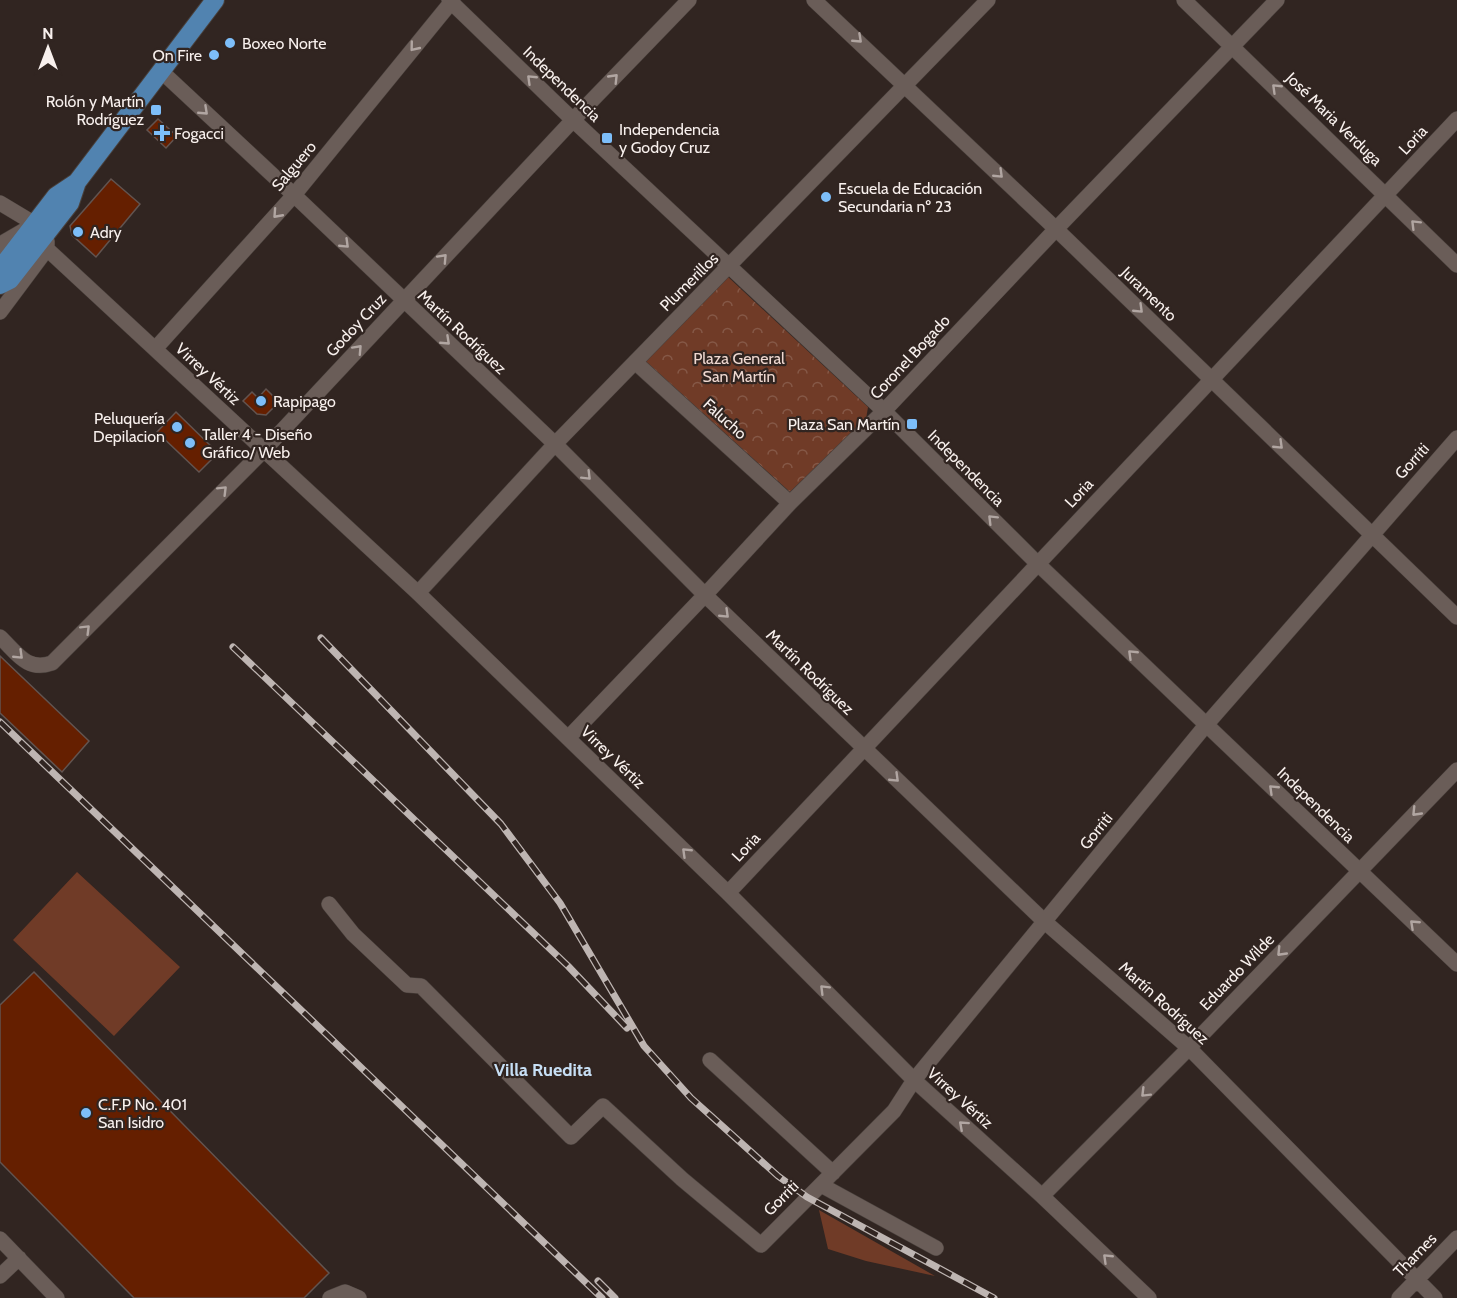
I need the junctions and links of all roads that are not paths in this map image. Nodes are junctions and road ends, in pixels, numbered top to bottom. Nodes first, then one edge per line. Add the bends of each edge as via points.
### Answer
1 (214, 0) edge
2 (689, 0) edge
3 (814, 0) edge
4 (988, 0) edge
5 (1184, 0) edge
6 (1277, 0) edge
7 (451, 1) edge
8 (1233, 46) junction
9 (161, 71) junction
10 (904, 86) junction
11 (1457, 119) edge
12 (573, 120) junction
13 (294, 195) junction
14 (1386, 195) junction
15 (0, 203) edge
16 (1056, 229) junction
17 (43, 235) junction
18 (0, 248) edge
19 (1457, 265) edge
20 (730, 267) junction
21 (0, 268) edge
22 (0, 285) edge
23 (403, 301) junction
24 (0, 312) edge
25 (155, 349) junction
26 (635, 362) junction
27 (1211, 379) junction
28 (884, 411) junction
29 (1457, 438) edge
30 (555, 444) junction
31 (264, 450) junction
32 (790, 503) junction
33 (1371, 535) junction
34 (1038, 564) junction
35 (418, 593) junction
36 (705, 595) junction
37 (1457, 617) edge
38 (0, 637) edge
39 (1206, 725) junction
40 (568, 738) junction
41 (864, 749) junction
42 (1457, 770) edge
43 (1358, 871) junction
44 (728, 893) junction
45 (329, 904) dead end
46 (1045, 922) junction
47 (1457, 964) edge
48 (1189, 1048) junction
49 (710, 1060) dead end
50 (914, 1080) junction
51 (833, 1173) junction
52 (821, 1185) junction
53 (1042, 1196) junction
54 (1457, 1238) edge
55 (0, 1239) edge
56 (936, 1248) dead end
57 (19, 1258) junction
58 (0, 1276) edge
59 (1416, 1280) junction
60 (57, 1298) edge
61 (331, 1298) edge
62 (359, 1298) edge
63 (1149, 1298) edge
64 (1399, 1298) edge
65 (1435, 1298) edge

1 - 9 main road
12 -> 2 street, Godoy Cruz
3 -> 10 street, Juramento
4 - 10 street, Plumerillos
5 - 8 street, José Maria Verduga
6 - 8 street, Coronel Bogado
12 -> 7 street, Independencia
7 -> 13 street, Salguero
14 -> 8 street, José Maria Verduga
8 - 16 street, Coronel Bogado
9 -> 13 street, Martín Rodríguez
9 - 17 main road via 76,182 70,203
10 -> 16 street, Juramento
10 - 20 street, Plumerillos
11 - 14 street, Loria
12 - 20 street, Independencia
23 -> 12 street, Godoy Cruz
13 -> 23 street, Martín Rodríguez
13 -> 25 street, Salguero
19 -> 14 street, José Maria Verduga
14 - 27 street, Loria
15 - 17 street, Virrey Vértiz
16 -> 27 street, Juramento
16 - 28 street, Coronel Bogado
17 - 18 street via 4,243
17 - 21 main road
17 - 22 main road via 10,280
17 - 24 street
17 - 25 street, Virrey Vértiz
20 - 26 street, Plumerillos
20 - 28 street, Independencia
23 -> 30 street, Martín Rodríguez
31 -> 23 street, Godoy Cruz
25 - 31 street, Virrey Vértiz
26 - 30 street, Plumerillos
26 - 32 street, Falucho
27 -> 33 street, Juramento
27 - 34 street, Loria
28 - 32 street, Coronel Bogado
34 -> 28 street, Independencia
29 - 33 street, Gorriti
30 - 35 street, Plumerillos
30 -> 36 street, Martín Rodríguez
31 - 35 street, Virrey Vértiz
38 -> 31 street, Godoy Cruz via 29,665 51,663
32 - 36 street, Coronel Bogado
33 - 37 street, Juramento
33 - 39 street, Gorriti
39 -> 34 street, Independencia
34 - 41 street, Loria
35 - 40 street, Virrey Vértiz
36 - 40 street, Coronel Bogado
36 -> 41 street, Martín Rodríguez
43 -> 39 street, Independencia
39 - 46 street, Gorriti
44 -> 40 street, Virrey Vértiz
41 - 44 street, Loria
41 -> 46 street, Martín Rodríguez
42 -> 43 street, Eduardo Wilde
47 -> 43 street, Independencia
43 -> 48 street, Eduardo Wilde
50 -> 44 street, Virrey Vértiz
45 - 52 street, Gorriti via 353,934 407,985 420,986 571,1137 603,1106 761,1245
46 - 48 street, Martín Rodríguez
46 - 50 street, Gorriti
48 -> 53 street, Eduardo Wilde
48 - 59 street, Martín Rodríguez
49 - 51 street
50 - 51 street, Gorriti via 894,1111
53 -> 50 street, Virrey Vértiz
51 - 52 street, Gorriti
52 - 56 street
63 -> 53 street, Virrey Vértiz
54 - 59 street, Thames
55 - 57 street
57 - 58 street
57 - 60 street
59 - 64 street, Thames
59 - 65 street, Martín Rodríguez
61 - 62 street via 345,1292

